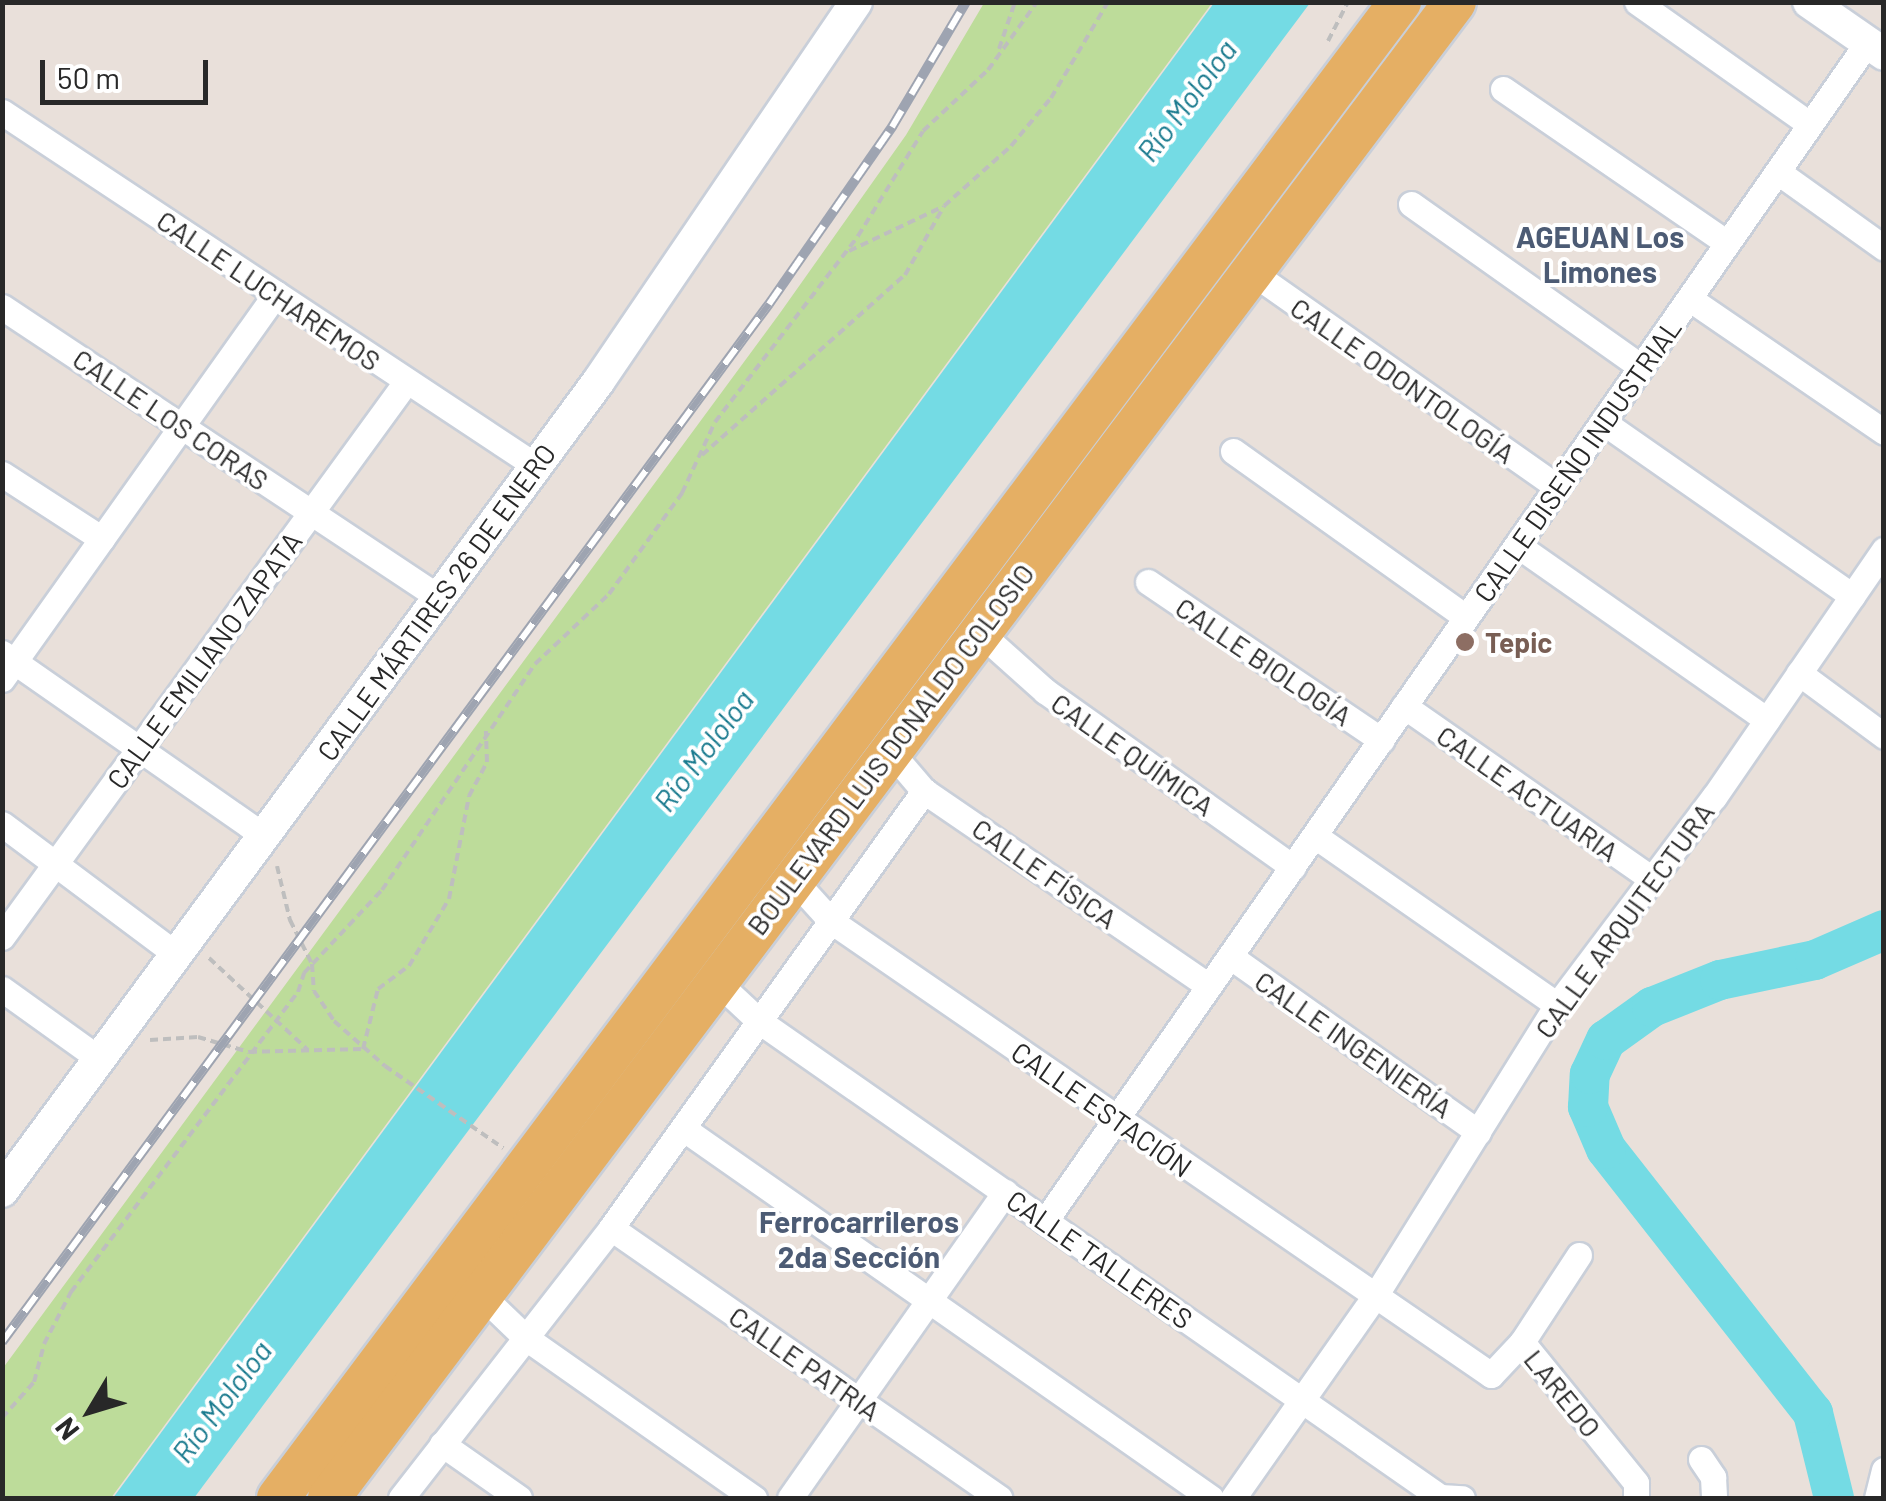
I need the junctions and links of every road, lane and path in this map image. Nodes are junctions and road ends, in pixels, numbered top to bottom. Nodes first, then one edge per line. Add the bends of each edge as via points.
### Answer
1 (856, 2) edge
2 (1015, 2) edge
3 (1037, 2) edge
4 (1108, 2) edge
5 (1400, 2) edge
6 (1456, 2) edge
7 (1637, 2) edge
8 (1809, 2) edge
9 (1875, 48) edge
10 (999, 54) junction
11 (1503, 90) dead end
12 (2, 112) edge
13 (1809, 124) junction
14 (1778, 172) junction
15 (1411, 204) dead end
16 (944, 206) junction
17 (1727, 243) junction
18 (1884, 248) edge
19 (845, 252) junction
20 (1250, 271) junction
21 (276, 294) junction
22 (1690, 299) junction
23 (2, 308) edge
24 (1641, 367) junction
25 (406, 382) junction
26 (1603, 422) junction
27 (182, 426) junction
28 (1884, 432) edge
29 (1233, 451) dead end
30 (698, 458) junction
31 (536, 466) junction
32 (2, 474) edge
33 (1557, 488) junction
34 (311, 512) junction
35 (102, 539) junction
36 (1517, 545) junction
37 (1884, 550) edge
38 (1148, 582) dead end
39 (1852, 596) junction
40 (440, 598) junction
41 (1466, 617) junction
42 (980, 632) junction
43 (7, 665) edge
44 (1799, 673) junction
45 (1404, 706) junction
46 (1767, 720) junction
47 (486, 730) junction
48 (1884, 736) edge
49 (1380, 740) junction
50 (140, 749) junction
51 (889, 750) junction
52 (924, 791) junction
53 (2, 824) edge
54 (263, 835) junction
55 (1315, 836) junction
56 (56, 864) junction
57 (1293, 867) junction
58 (792, 878) junction
59 (1652, 879) junction
60 (830, 921) junction
61 (2, 938) edge
62 (176, 954) junction
63 (1231, 957) junction
64 (312, 964) junction
65 (715, 980) junction
66 (1210, 986) junction
67 (2, 989) edge
68 (1557, 1005) junction
69 (273, 1021) junction
70 (759, 1021) junction
71 (363, 1049) junction
72 (308, 1050) junction
73 (249, 1052) junction
74 (98, 1058) junction
75 (1117, 1119) junction
76 (578, 1128) junction
77 (684, 1129) junction
78 (1478, 1132) junction
79 (503, 1148) dead end
80 (2, 1191) edge
81 (1005, 1192) junction
82 (1045, 1221) junction
83 (612, 1228) junction
84 (1579, 1255) dead end
85 (480, 1294) junction
86 (1375, 1296) junction
87 (929, 1300) junction
88 (526, 1338) junction
89 (1522, 1342) junction
90 (859, 1400) junction
91 (1302, 1400) junction
92 (2, 1418) edge
93 (442, 1444) junction
94 (1701, 1459) dead end
95 (1884, 1470) edge
96 (278, 1498) edge
97 (329, 1498) edge
98 (401, 1498) edge
99 (519, 1498) edge
100 (754, 1498) edge
101 (790, 1498) edge
102 (999, 1498) edge
103 (1211, 1498) edge
104 (1233, 1498) edge
105 (1451, 1498) edge
106 (1636, 1498) edge
107 (1714, 1498) edge
108 (1877, 1498) edge

1 - 31 street, CALLE MÁRTIRES 26 DE ENERO
2 - 10 path
3 - 10 path
4 - 16 path via 1025,132
5 - 76 main road, BOULEVARD LUIS DONALDO COLOSIO
6 - 20 main road, BOULEVARD LUIS DONALDO COLOSIO
7 - 13 street
8 - 9 street
9 - 13 street, CALLE DISEÑO INDUSTRIAL
10 - 19 path via 923,131
11 - 17 street
12 - 21 street, CALLE LUCHAREMOS
13 - 14 street, CALLE DISEÑO INDUSTRIAL
14 - 17 street, CALLE DISEÑO INDUSTRIAL
14 - 18 street
15 - 24 street
16 - 19 path
16 - 30 path via 905,275
17 - 22 street, CALLE DISEÑO INDUSTRIAL
19 - 30 path via 736,391
20 - 33 street, CALLE ODONTOLOGÍA
20 - 42 main road, BOULEVARD LUIS DONALDO COLOSIO
21 - 25 street, CALLE LUCHAREMOS
21 - 27 street
22 - 24 street, CALLE DISEÑO INDUSTRIAL
22 - 28 street
23 - 27 street, CALLE LOS CORAS
24 - 26 street, CALLE DISEÑO INDUSTRIAL
25 - 31 street, CALLE LUCHAREMOS
25 - 34 street, CALLE EMILIANO ZAPATA
26 - 33 street, CALLE DISEÑO INDUSTRIAL
26 - 39 street
27 - 34 street, CALLE LOS CORAS
27 - 35 street
29 - 41 street
30 - 47 path via 682,493 609,594 534,664 515,700
31 - 40 street, CALLE MÁRTIRES 26 DE ENERO
32 - 35 street
33 - 36 street, CALLE DISEÑO INDUSTRIAL
34 - 40 street, CALLE LOS CORAS
34 - 50 street, CALLE EMILIANO ZAPATA
35 - 43 street
36 - 41 street, CALLE DISEÑO INDUSTRIAL
36 - 46 street
37 - 39 street, CALLE ARQUITECTURA
38 - 49 street, CALLE BIOLOGÍA
39 - 44 street, CALLE ARQUITECTURA
40 - 54 street, CALLE MÁRTIRES 26 DE ENERO
41 - 45 street, CALLE DISEÑO INDUSTRIAL
42 - 51 main road, BOULEVARD LUIS DONALDO COLOSIO
42 - 57 street, CALLE QUÍMICA via 1045,691
43 - 50 street
44 - 46 street, CALLE ARQUITECTURA
44 - 48 street
45 - 49 street, CALLE DISEÑO INDUSTRIAL
45 - 59 street, CALLE ACTUARIA
46 - 59 street, CALLE ARQUITECTURA
47 - 64 path via 382,890
47 - 71 path via 487,762 469,796 449,899 409,966 378,989
49 - 55 street, CALLE DISEÑO INDUSTRIAL
50 - 54 street
50 - 56 street, CALLE EMILIANO ZAPATA
51 - 52 street, CALLE FÍSICA
51 - 58 main road, BOULEVARD LUIS DONALDO COLOSIO
52 - 60 street, BOULEVARD LUIS DONALDO COLOSIO
52 - 66 street, CALLE FÍSICA
53 - 56 street
54 - 62 street, CALLE MÁRTIRES 26 DE ENERO
54 - 64 path
55 - 57 street, CALLE DISEÑO INDUSTRIAL
55 - 68 street
56 - 61 street, CALLE EMILIANO ZAPATA
56 - 62 street
57 - 63 street, CALLE DISEÑO INDUSTRIAL
58 - 60 street, CALLE ESTACIÓN
58 - 65 main road, BOULEVARD LUIS DONALDO COLOSIO
59 - 68 street, CALLE ARQUITECTURA
60 - 70 street, BOULEVARD LUIS DONALDO COLOSIO
60 - 75 street, CALLE ESTACIÓN
62 - 69 path via 204,954
62 - 74 street, CALLE MÁRTIRES 26 DE ENERO
63 - 66 street, CALLE DISEÑO INDUSTRIAL
63 - 78 street, CALLE INGENIERÍA
64 - 69 path
64 - 71 path via 314,991
65 - 70 street, CALLE TALLERES
65 - 76 main road, BOULEVARD LUIS DONALDO COLOSIO
66 - 75 street, CALLE DISEÑO INDUSTRIAL
67 - 74 street
68 - 78 street, CALLE ARQUITECTURA
69 - 72 path
69 - 73 path
70 - 77 street, BOULEVARD LUIS DONALDO COLOSIO
70 - 81 street, CALLE TALLERES
71 - 72 path
71 - 79 path
72 - 73 path
73 - 74 path via 174,1036
73 - 92 path via 71,1292 44,1344 34,1382
74 - 80 street, CALLE MÁRTIRES 26 DE ENERO
75 - 82 street, CALLE DISEÑO INDUSTRIAL
75 - 86 street, CALLE ESTACIÓN
76 - 85 main road, BOULEVARD LUIS DONALDO COLOSIO
76 - 96 main road, BOULEVARD LUIS DONALDO COLOSIO
77 - 83 street, BOULEVARD LUIS DONALDO COLOSIO
77 - 87 street
78 - 86 street, CALLE ARQUITECTURA
81 - 82 street, CALLE TALLERES
81 - 87 street
82 - 91 street, CALLE TALLERES
83 - 88 street, BOULEVARD LUIS DONALDO COLOSIO
83 - 90 street, CALLE PATRIA
84 - 89 street
85 - 88 street
85 - 97 main road, BOULEVARD LUIS DONALDO COLOSIO
86 - 89 street, LAREDO via 1490,1375
86 - 91 street, CALLE ARQUITECTURA
87 - 90 street
87 - 103 street
88 - 93 street, BOULEVARD LUIS DONALDO COLOSIO
88 - 100 street
89 - 106 street, LAREDO via 1636,1482
90 - 101 street
90 - 102 street, CALLE PATRIA
91 - 104 street, CALLE ARQUITECTURA
91 - 105 street, CALLE TALLERES
93 - 98 street, BOULEVARD LUIS DONALDO COLOSIO
93 - 99 street
94 - 107 street via 1713,1477
95 - 108 street

